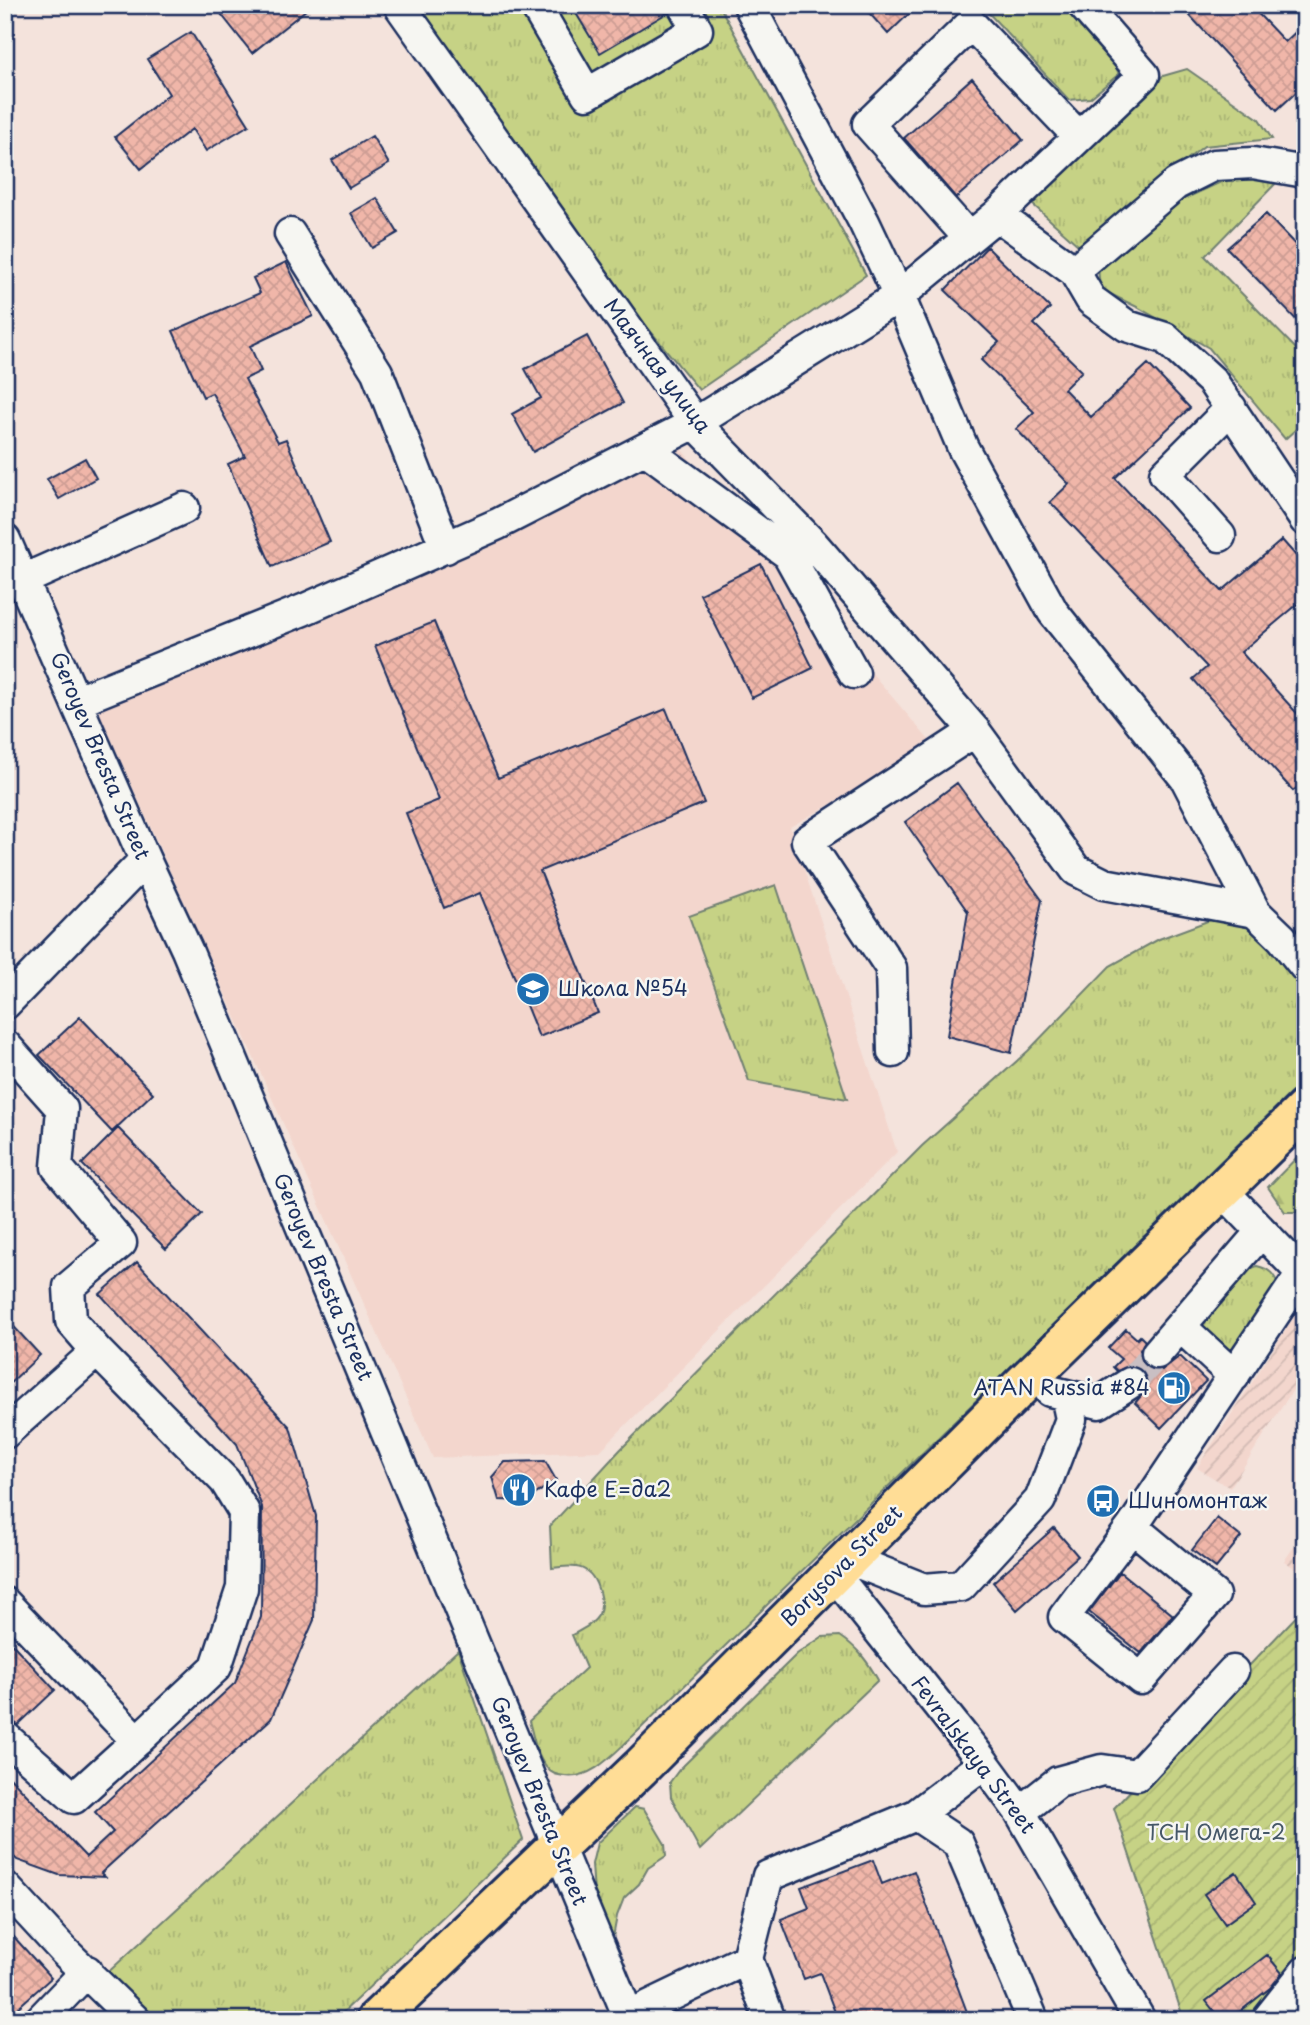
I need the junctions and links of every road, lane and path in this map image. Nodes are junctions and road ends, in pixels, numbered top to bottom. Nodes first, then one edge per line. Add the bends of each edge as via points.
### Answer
1 (399, 5) edge
2 (535, 5) edge
3 (683, 5) edge
4 (750, 5) edge
5 (1083, 5) edge
6 (1079, 137) junction
7 (1305, 172) edge
8 (997, 215) junction
9 (290, 234) dead end
10 (969, 238) junction
11 (1074, 271) junction
12 (899, 296) junction
13 (1231, 408) junction
14 (695, 423) junction
15 (645, 449) junction
16 (184, 508) dead end
17 (1305, 520) edge
18 (1220, 536) dead end
19 (5, 540) edge
20 (446, 548) junction
21 (23, 580) junction
22 (854, 673) dead end
23 (77, 701) junction
24 (975, 732) junction
25 (145, 860) junction
26 (1255, 912) junction
27 (1305, 967) edge
28 (5, 1004) edge
29 (5, 1045) edge
30 (893, 1052) dead end
31 (1305, 1109) edge
32 (1222, 1190) junction
33 (1261, 1232) junction
34 (1303, 1275) edge
35 (1181, 1327) junction
36 (96, 1351) junction
37 (1157, 1353) tunnel mouth
38 (1234, 1376) junction
39 (1130, 1383) tunnel mouth
40 (1022, 1385) junction
41 (1066, 1395) junction
42 (5, 1433) edge
43 (1132, 1527) junction
44 (841, 1566) junction
45 (5, 1603) edge
46 (1233, 1671) dead end
47 (5, 1737) edge
48 (137, 1741) junction
49 (984, 1763) junction
50 (1020, 1812) junction
51 (916, 1815) junction
52 (557, 1846) junction
53 (5, 1886) edge
54 (747, 1959) junction
55 (87, 1971) junction
56 (1305, 1972) edge
57 (629, 2018) edge
58 (40, 2020) edge
59 (135, 2020) edge
60 (376, 2020) edge
61 (770, 2020) edge
62 (1033, 2020) edge
63 (1140, 2020) edge
64 (1267, 2020) edge

1 - 14 street, Маячная улица
2 - 3 street via 587,94 697,30
4 - 12 street
5 - 6 street via 1144,75
6 - 8 street
6 - 10 street via 971,24 868,124
7 - 11 street via 1253,163 1214,164 1176,184
8 - 10 street
8 - 11 street
9 - 20 street via 377,372
10 - 12 street
11 - 13 street via 1091,300 1127,326 1165,338 1212,381
12 - 14 street
12 - 26 street via 963,448 1053,612 1186,779
13 - 17 street
13 - 18 street via 1165,474
14 - 15 street
14 - 24 street, Маячная улица via 813,544
15 - 20 street
15 - 22 street via 788,554
16 - 21 street
19 - 21 street, Geroyev Bresta Street
20 - 23 street
21 - 23 street, Geroyev Bresta Street
23 - 25 street, Geroyev Bresta Street
24 - 26 street, Маячная улица via 1076,870 1104,884
24 - 30 street via 807,841 891,968
25 - 28 street
25 - 52 street, Geroyev Bresta Street via 192,962
26 - 27 street
29 - 36 street via 62,1109 57,1167 121,1243 69,1287 71,1321
31 - 32 main road, Borysova Street
32 - 33 street
32 - 40 main road, Borysova Street
33 - 34 street
33 - 35 street
34 - 38 street
35 - 37 street
35 - 38 street
36 - 42 street
36 - 48 street via 225,1482 244,1512 242,1588 216,1667
38 - 43 street
39 - 41 street via 1099,1403
40 - 41 street
40 - 44 main road, Borysova Street
41 - 44 street via 1071,1419 1040,1500 961,1586 925,1589
43 - 43 street via 1214,1595 1141,1679 1064,1617
44 - 49 street, Fevralskaya Street
44 - 52 main road, Borysova Street
45 - 48 street
46 - 50 street via 1137,1774 1102,1770 1058,1782
47 - 48 street via 74,1798
49 - 50 street, Fevralskaya Street
49 - 51 street
50 - 63 street, Fevralskaya Street
51 - 54 street via 768,1876
51 - 62 street via 958,1843
52 - 57 street, Geroyev Bresta Street
52 - 60 main road, Borysova Street
53 - 55 street
54 - 57 street
54 - 61 street
55 - 58 street
55 - 59 street
56 - 64 street

